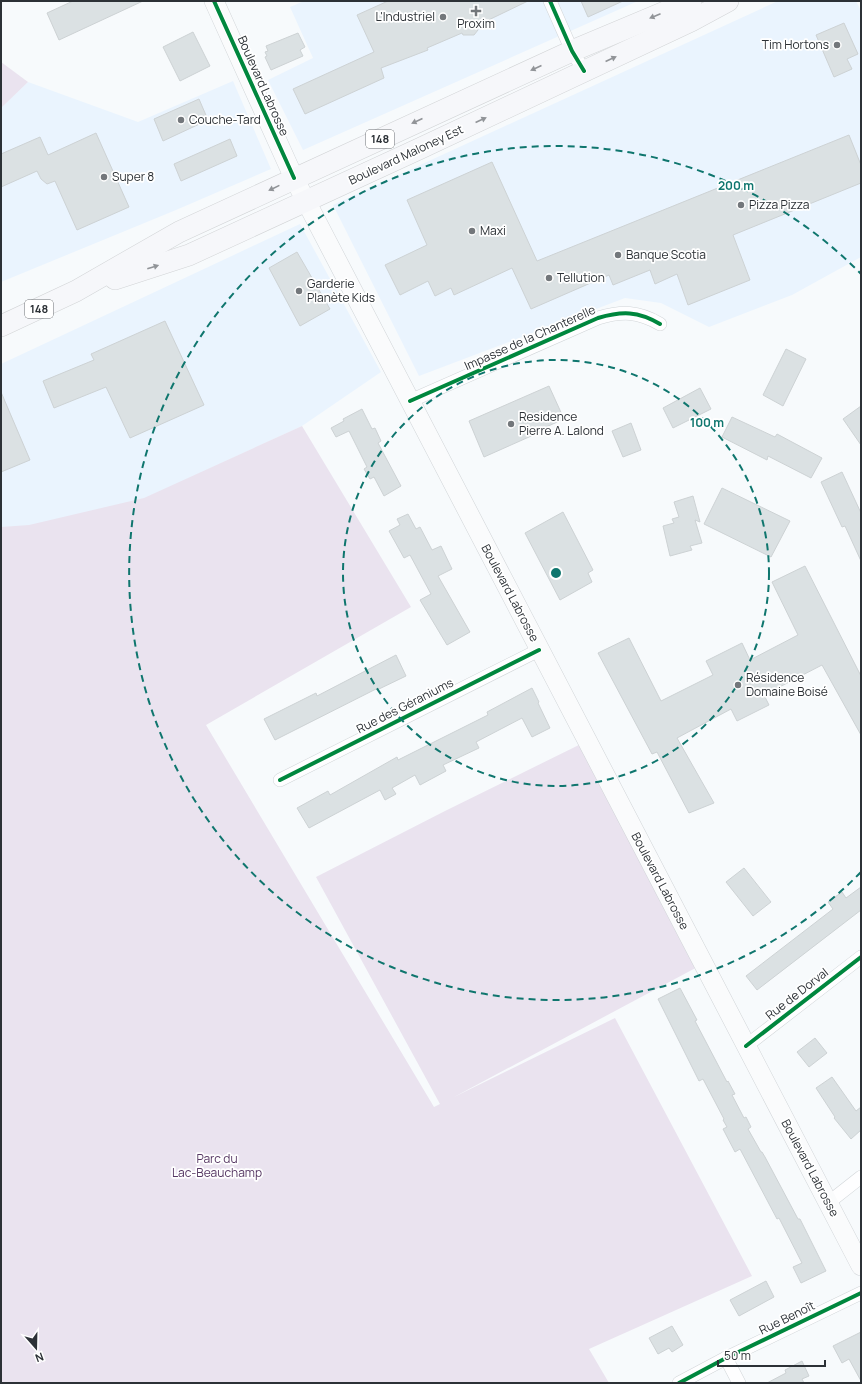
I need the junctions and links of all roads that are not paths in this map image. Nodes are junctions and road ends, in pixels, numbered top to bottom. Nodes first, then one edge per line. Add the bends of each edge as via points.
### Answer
1 (214, 1) edge
2 (550, 1) edge
3 (691, 1) edge
4 (716, 4) edge
5 (572, 51) junction
6 (584, 71) junction
7 (294, 178) junction
8 (306, 202) junction
9 (76, 291) junction
10 (660, 324) dead end
11 (1, 326) edge
12 (410, 401) junction
13 (539, 650) junction
14 (280, 780) dead end
15 (861, 957) edge
16 (746, 1046) junction
17 (861, 1177) edge
18 (828, 1202) junction
19 (861, 1266) edge
20 (861, 1293) edge
21 (726, 1358) junction
22 (679, 1383) edge
23 (739, 1383) edge

1 - 7 main road, Boulevard Labrosse
2 - 5 street
3 -> 5 main road, Boulevard Maloney Est / 148
6 -> 4 main road, Boulevard Maloney Est / 148 via 691,21
5 - 6 street
5 -> 7 main road, Boulevard Maloney Est / 148
8 -> 6 main road, Boulevard Maloney Est / 148
7 - 8 main road, Boulevard Labrosse
7 -> 9 main road, Boulevard Maloney Est / 148 via 179,232
9 -> 8 main road, Boulevard Maloney Est / 148 via 189,255
8 - 12 main road, Boulevard Labrosse
9 - 11 main road, Boulevard Maloney Est / 148
10 - 12 street, Impasse de la Chanterelle via 638,314 614,313
12 - 13 main road, Boulevard Labrosse
13 - 14 street, Rue des Géraniums
13 - 16 main road, Boulevard Labrosse
15 - 16 street, Rue de Dorval
16 - 18 main road, Boulevard Labrosse
17 - 18 street
18 - 19 main road, Boulevard Labrosse
20 - 21 street, Rue Benoît
21 - 22 street, Rue Benoît
21 - 23 street

